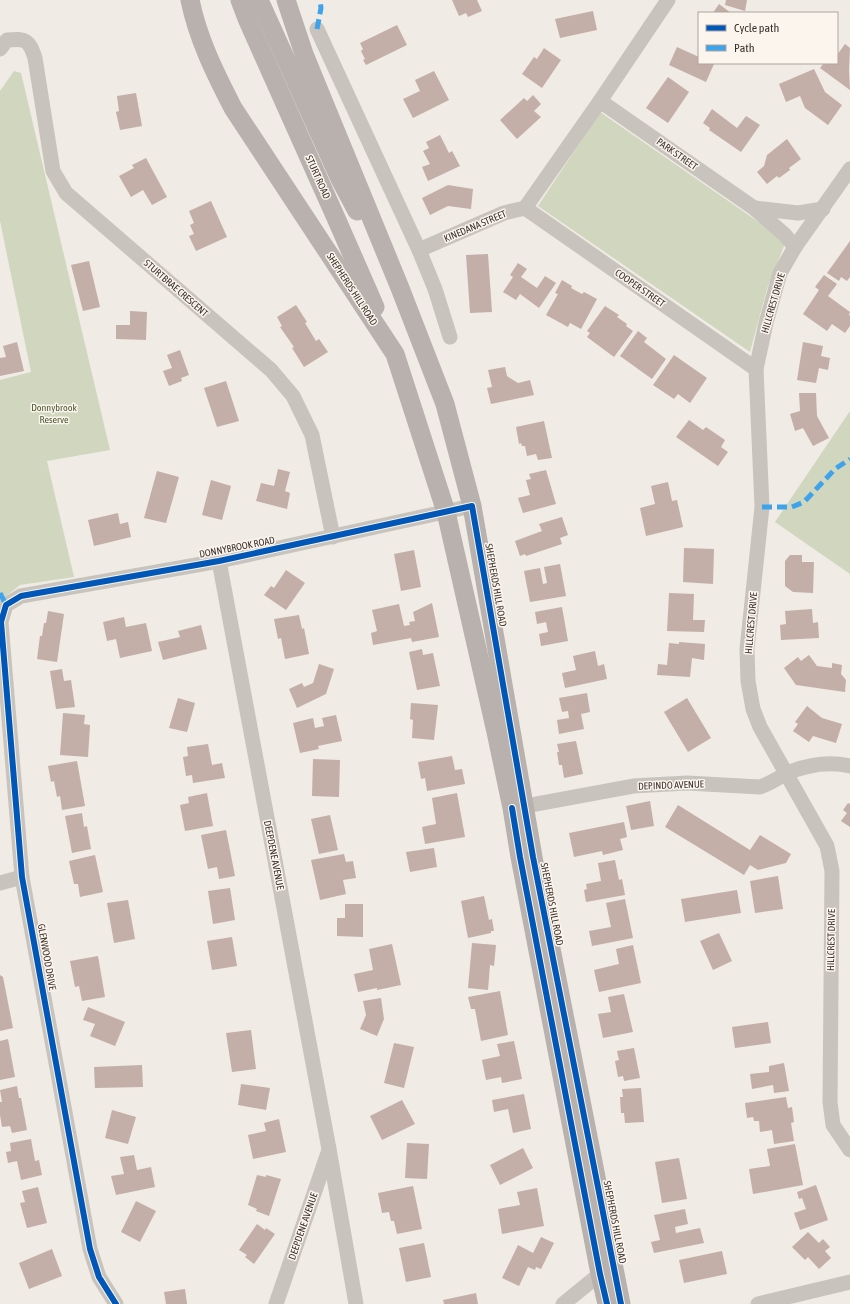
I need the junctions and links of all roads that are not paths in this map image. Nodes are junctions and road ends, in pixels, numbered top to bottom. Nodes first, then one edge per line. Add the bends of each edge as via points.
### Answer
1 (190, 0) edge
2 (240, 0) edge
3 (259, 0) edge
4 (286, 0) edge
5 (668, 0) edge
6 (317, 29) dead end
7 (0, 49) edge
8 (600, 101) junction
9 (850, 169) edge
10 (525, 208) junction
11 (754, 208) junction
12 (823, 209) junction
13 (795, 247) junction
14 (419, 250) junction
15 (400, 288) junction
16 (450, 337) dead end
17 (395, 354) junction
18 (756, 369) junction
19 (472, 506) junction
20 (446, 512) junction
21 (333, 537) junction
22 (219, 561) junction
23 (6, 605) joint
24 (850, 766) edge
25 (786, 774) junction
26 (518, 807) junction
27 (22, 877) junction
28 (0, 883) edge
29 (329, 1149) junction
30 (850, 1150) edge
31 (606, 1271) junction
32 (850, 1282) edge
33 (116, 1304) edge
34 (276, 1304) edge
35 (356, 1304) edge
36 (563, 1304) edge
37 (607, 1304) edge
38 (621, 1304) edge
39 (758, 1304) edge

1 - 17 main road, SHEPHERDS HILL ROAD via 194,20 212,68 233,108
2 - 17 main road, STURT ROAD
3 - 15 main road, STURT ROAD via 340,179
4 - 15 main road, SHEPHERDS HILL ROAD via 304,54
5 - 8 street
6 - 14 street
7 - 21 street, STURTBRAE CRESCENT via 7,40 18,39 24,40 31,47 35,58 53,171 66,193 271,370 293,396 312,435
8 - 10 street
8 - 11 street, PARK STREET
9 - 12 street, HILLCREST DRIVE
10 - 14 street, KINEDANA STREET via 504,213
10 - 18 street, COOPER STREET
11 - 12 street, PARK STREET via 798,213
11 - 13 street, PARK STREET via 785,234
12 - 13 street, HILLCREST DRIVE
13 - 18 street, HILLCREST DRIVE via 780,273
14 - 16 street
15 - 19 main road, SHEPHERDS HILL ROAD via 445,404
17 - 20 main road, SHEPHERDS HILL ROAD
18 - 25 street, HILLCREST DRIVE via 762,507 747,649 748,681 753,709 760,727
19 - 20 street, DONNYBROOK ROAD
19 - 26 main road, SHEPHERDS HILL ROAD
20 - 21 street, DONNYBROOK ROAD
20 - 26 main road, SHEPHERDS HILL ROAD via 496,732
21 - 22 street, DONNYBROOK ROAD
22 - 23 street, DONNYBROOK ROAD via 21,596
22 - 29 street, DEEPDENE AVENUE
23 - 27 street, GLENWOOD DRIVE via 2,622
24 - 25 street, DEPINDO AVENUE via 838,763 817,764
25 - 26 street, DEPINDO AVENUE via 760,787 687,783 632,786
25 - 30 street, HILLCREST DRIVE via 827,846 832,871 830,1102 833,1125
26 - 31 main road, SHEPHERDS HILL ROAD via 520,857
27 - 28 street
27 - 33 street, GLENWOOD DRIVE via 90,1249 99,1277
29 - 34 street, DEEPDENE AVENUE
29 - 35 street, DEEPDENE AVENUE
31 - 36 street
31 - 37 main road, SHEPHERDS HILL ROAD
31 - 38 main road, SHEPHERDS HILL ROAD
32 - 39 street

